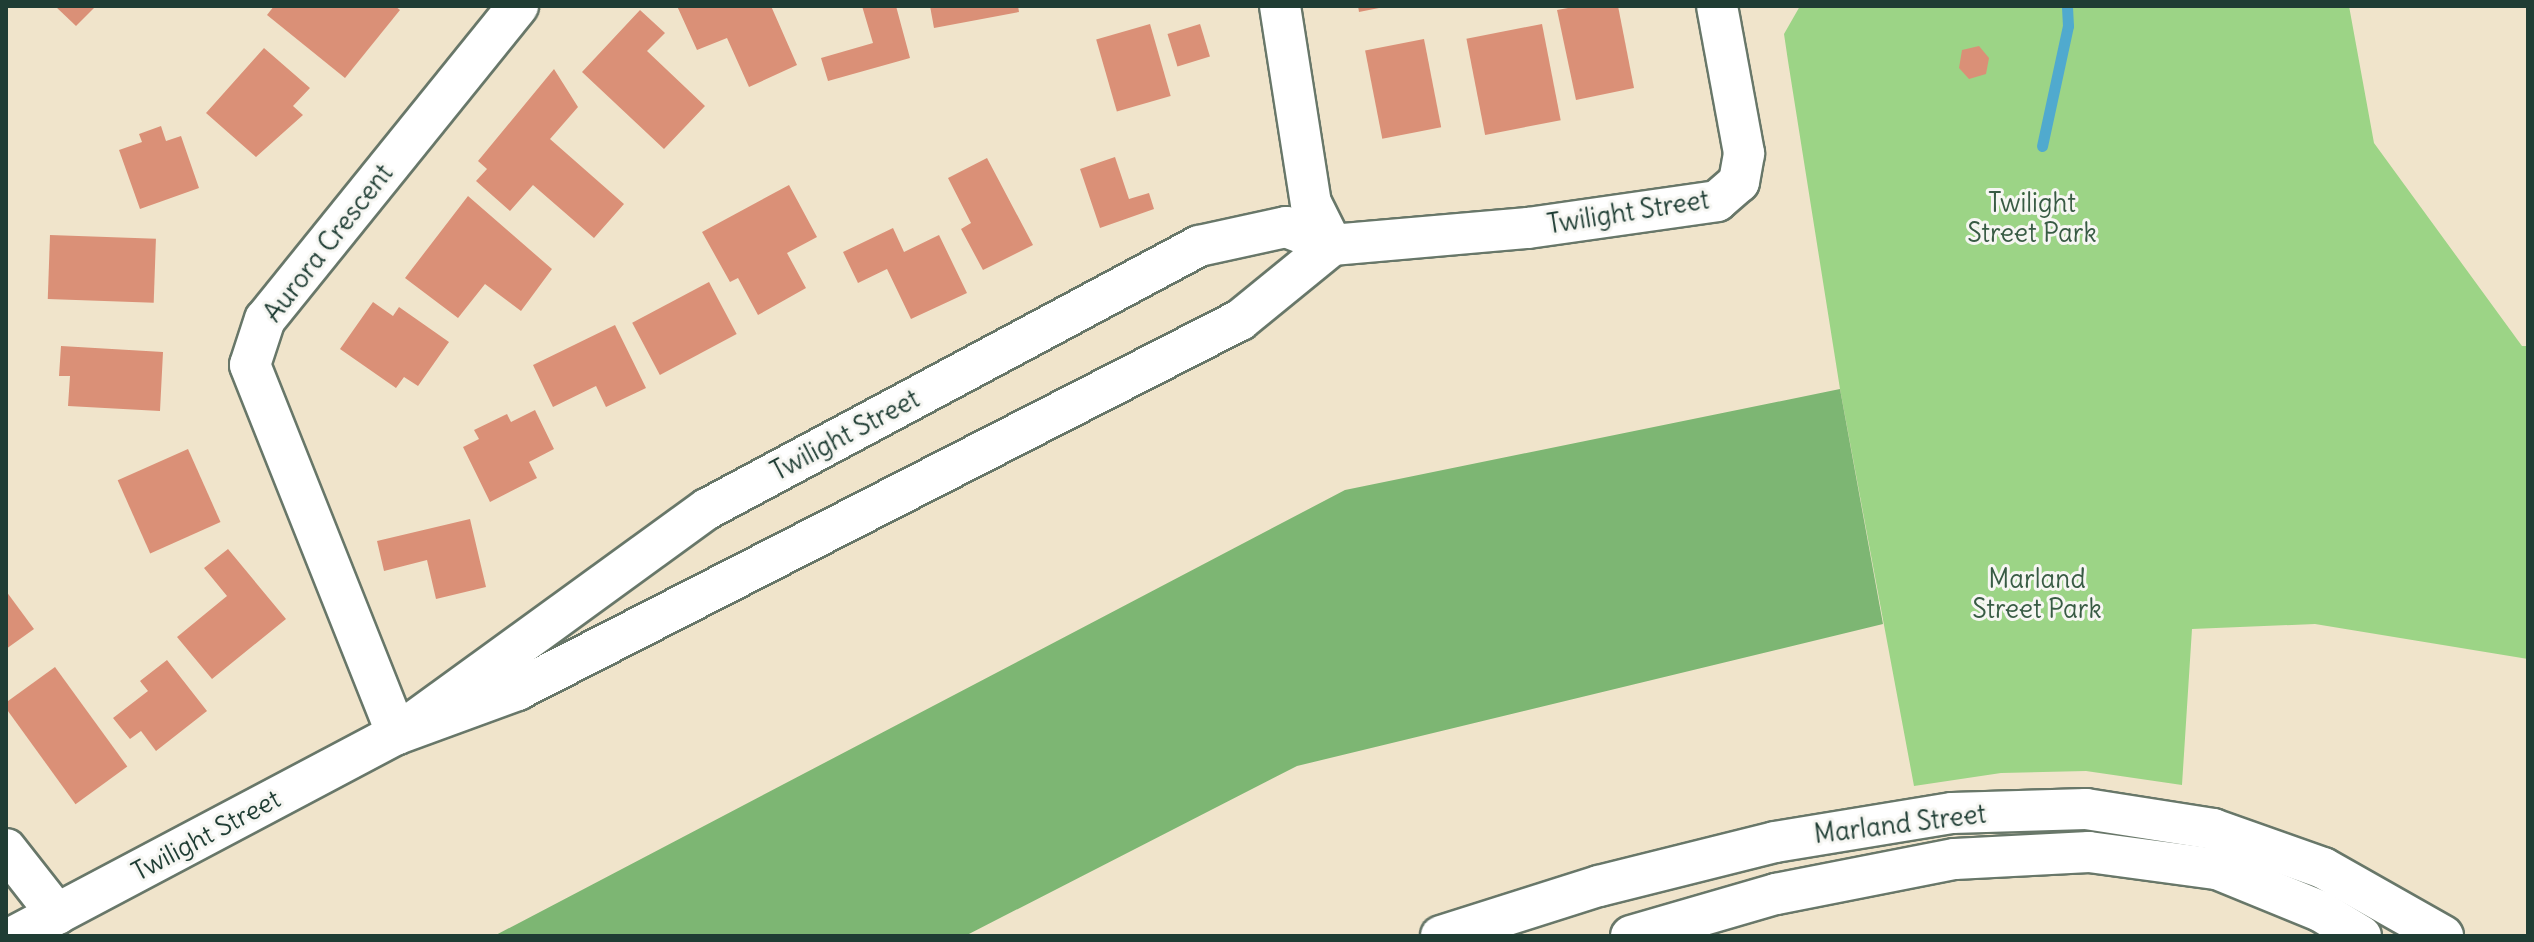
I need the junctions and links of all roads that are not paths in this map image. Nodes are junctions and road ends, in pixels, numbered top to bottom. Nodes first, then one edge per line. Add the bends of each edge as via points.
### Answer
1 (518, 6) edge
2 (1280, 6) edge
3 (1717, 6) edge
4 (1332, 245) junction
5 (397, 734) junction
6 (6, 849) edge
7 (57, 914) junction
8 (15, 936) edge
9 (1441, 936) edge
10 (1631, 936) edge
11 (2361, 936) edge
12 (2443, 936) edge

1 - 5 street, Aurora Crescent via 265,319 250,365
2 - 4 street via 1311,203
3 - 4 street, Twilight Street via 1744,153 1739,182 1717,201 1528,228
4 - 5 street, Twilight Street via 1240,320 517,690
4 - 5 street, Twilight Street via 1286,227 1199,246 707,509
5 - 7 street, Twilight Street
6 - 7 street
7 - 8 street, Twilight Street
9 - 12 street, Marland Street via 1599,886 1775,842 1952,813 2086,809 2227,834 2323,868
10 - 11 street, Marland Street via 1776,894 1955,859 2089,852 2217,869 2320,911

